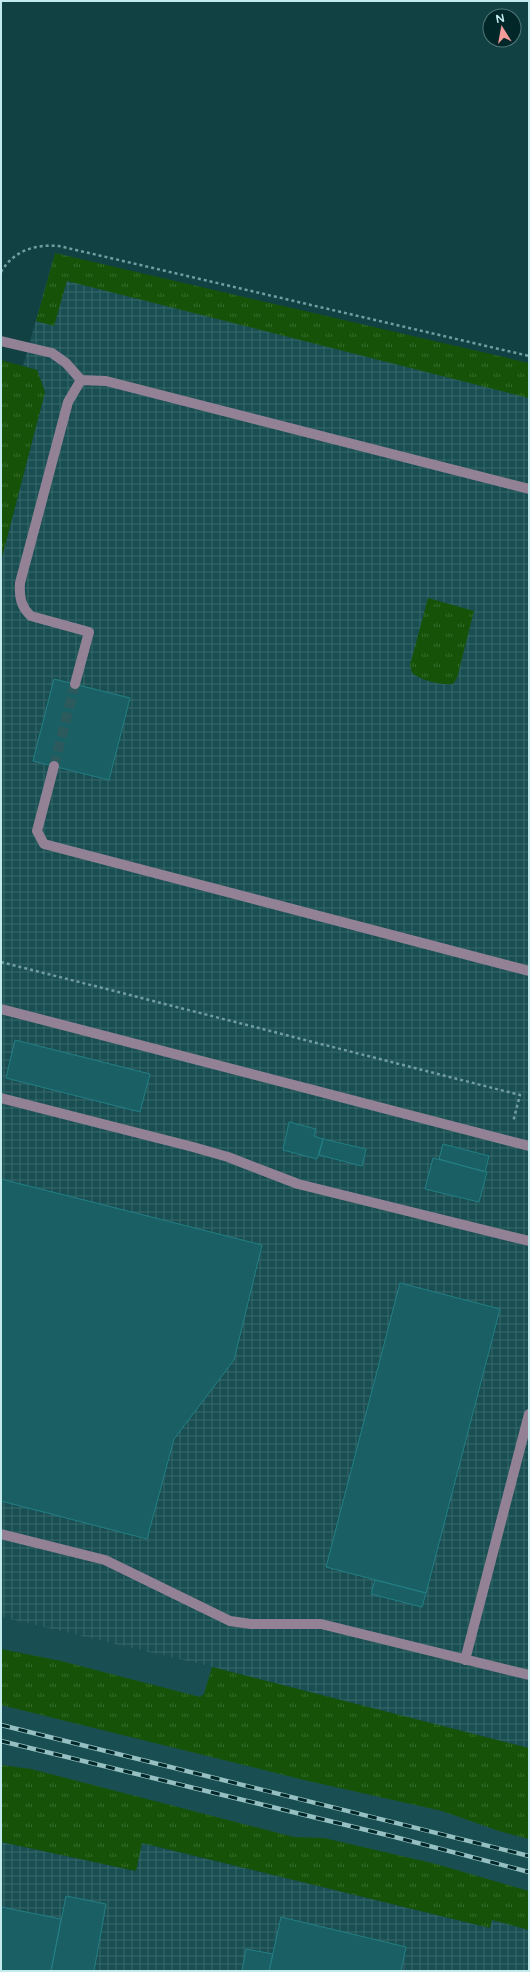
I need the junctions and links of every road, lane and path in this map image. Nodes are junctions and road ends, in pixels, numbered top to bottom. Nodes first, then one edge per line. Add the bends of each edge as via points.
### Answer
1 (1, 272) edge
2 (1, 341) edge
3 (529, 356) edge
4 (81, 380) junction
5 (529, 489) edge
6 (75, 684) tunnel mouth
7 (54, 766) tunnel mouth
8 (1, 962) edge
9 (529, 971) edge
10 (1, 1009) edge
11 (1, 1098) edge
12 (508, 1140) junction
13 (529, 1146) edge
14 (529, 1241) edge
15 (529, 1414) edge
16 (1, 1534) edge
17 (465, 1660) junction
18 (529, 1676) edge

1 - 3 path via 12,259 28,249 37,246 60,246
2 - 4 street via 52,353
4 - 5 street via 106,381
4 - 6 street via 68,402 19,595 24,610 31,616 89,632
7 - 9 street via 37,831 44,844
8 - 12 path via 520,1095
10 - 12 street
11 - 14 street via 228,1157 298,1184
12 - 13 street
15 - 17 street
16 - 17 street via 104,1560 230,1621 251,1624 321,1624
17 - 18 street

